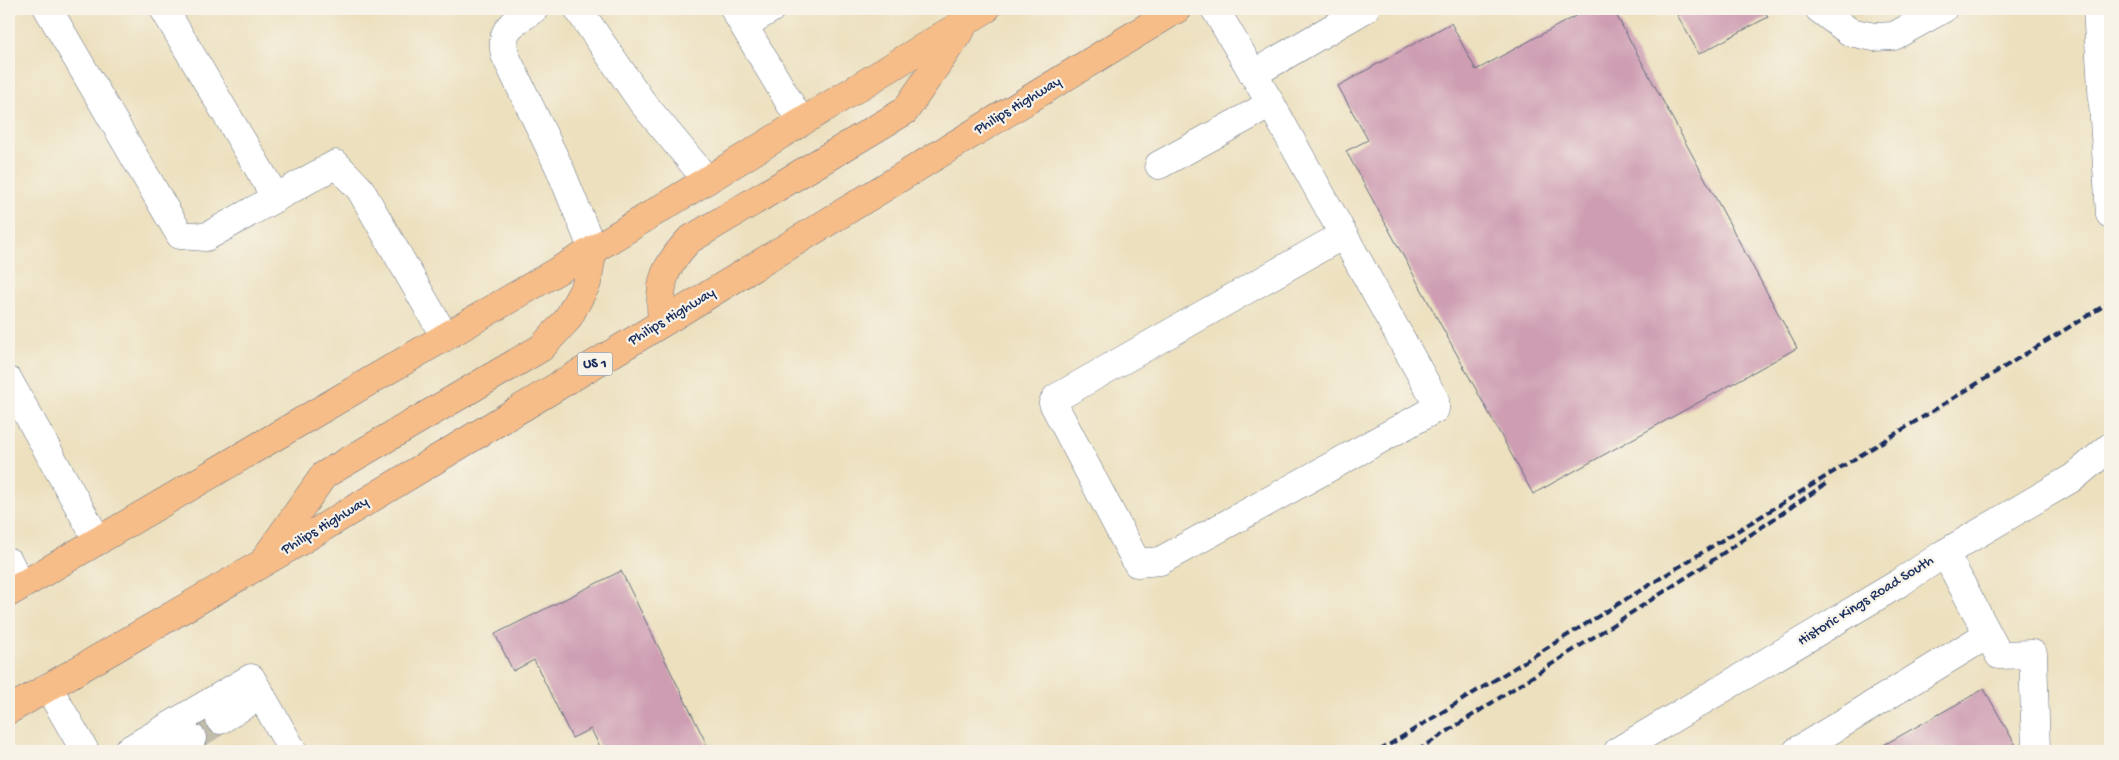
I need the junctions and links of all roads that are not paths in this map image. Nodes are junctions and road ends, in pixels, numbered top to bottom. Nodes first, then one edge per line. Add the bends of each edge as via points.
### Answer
1 (48, 9) edge
2 (164, 9) edge
3 (534, 9) edge
4 (578, 9) edge
5 (771, 9) edge
6 (1177, 9) edge
7 (1215, 9) edge
8 (1365, 9) edge
9 (1819, 9) edge
10 (1943, 9) edge
11 (2097, 9) edge
12 (977, 15) edge
13 (739, 17) edge
14 (1253, 74) junction
15 (1271, 104) junction
16 (801, 122) junction
17 (1159, 165) dead end
18 (707, 180) junction
19 (276, 198) junction
20 (2110, 214) edge
21 (1343, 234) junction
22 (593, 250) junction
23 (662, 323) junction
24 (446, 337) junction
25 (9, 381) edge
26 (2110, 447) edge
27 (98, 541) junction
28 (1945, 553) junction
29 (9, 562) edge
30 (261, 564) junction
31 (15, 590) edge
32 (1987, 634) junction
33 (48, 687) junction
34 (261, 695) junction
35 (9, 710) edge
36 (220, 720) tunnel mouth
37 (192, 738) tunnel mouth
38 (135, 746) edge
39 (85, 751) edge
40 (294, 751) edge
41 (1618, 751) edge
42 (1797, 751) edge
43 (2036, 751) edge

1 - 19 street via 180,234 206,238
2 - 19 street
3 - 22 street via 505,30 502,42 505,56 560,169
4 - 18 street via 642,102
5 - 13 street
6 - 23 main road, Philips Highway / US 1
7 - 14 street
8 - 14 street
9 - 10 street via 1850,32 1874,37 1894,36
11 - 20 street
12 - 16 main road
12 - 23 main road via 905,111 689,240 664,274 660,294
13 - 16 street
14 - 15 street
15 - 17 street
15 - 21 street
16 - 18 main road
18 - 22 main road
19 - 24 street via 336,164 360,189
21 - 21 street via 1436,400 1435,409 1160,561 1137,562 1053,403 1056,398
22 - 24 main road
22 - 30 main road via 587,283 567,320 541,348 324,475
23 - 30 main road, Philips Highway / US 1
24 - 27 main road
25 - 27 street
26 - 28 street, Historic Kings Road South via 2074,477
27 - 31 main road
28 - 32 street
28 - 41 street, Historic Kings Road South
29 - 31 street
30 - 33 main road, Philips Highway / US 1
32 - 42 street
32 - 43 street via 1999,656 2033,654
33 - 35 main road, Philips Highway / US 1
33 - 39 street
34 - 36 street
34 - 38 street via 250,678
34 - 40 street
37 - 38 street via 174,749

